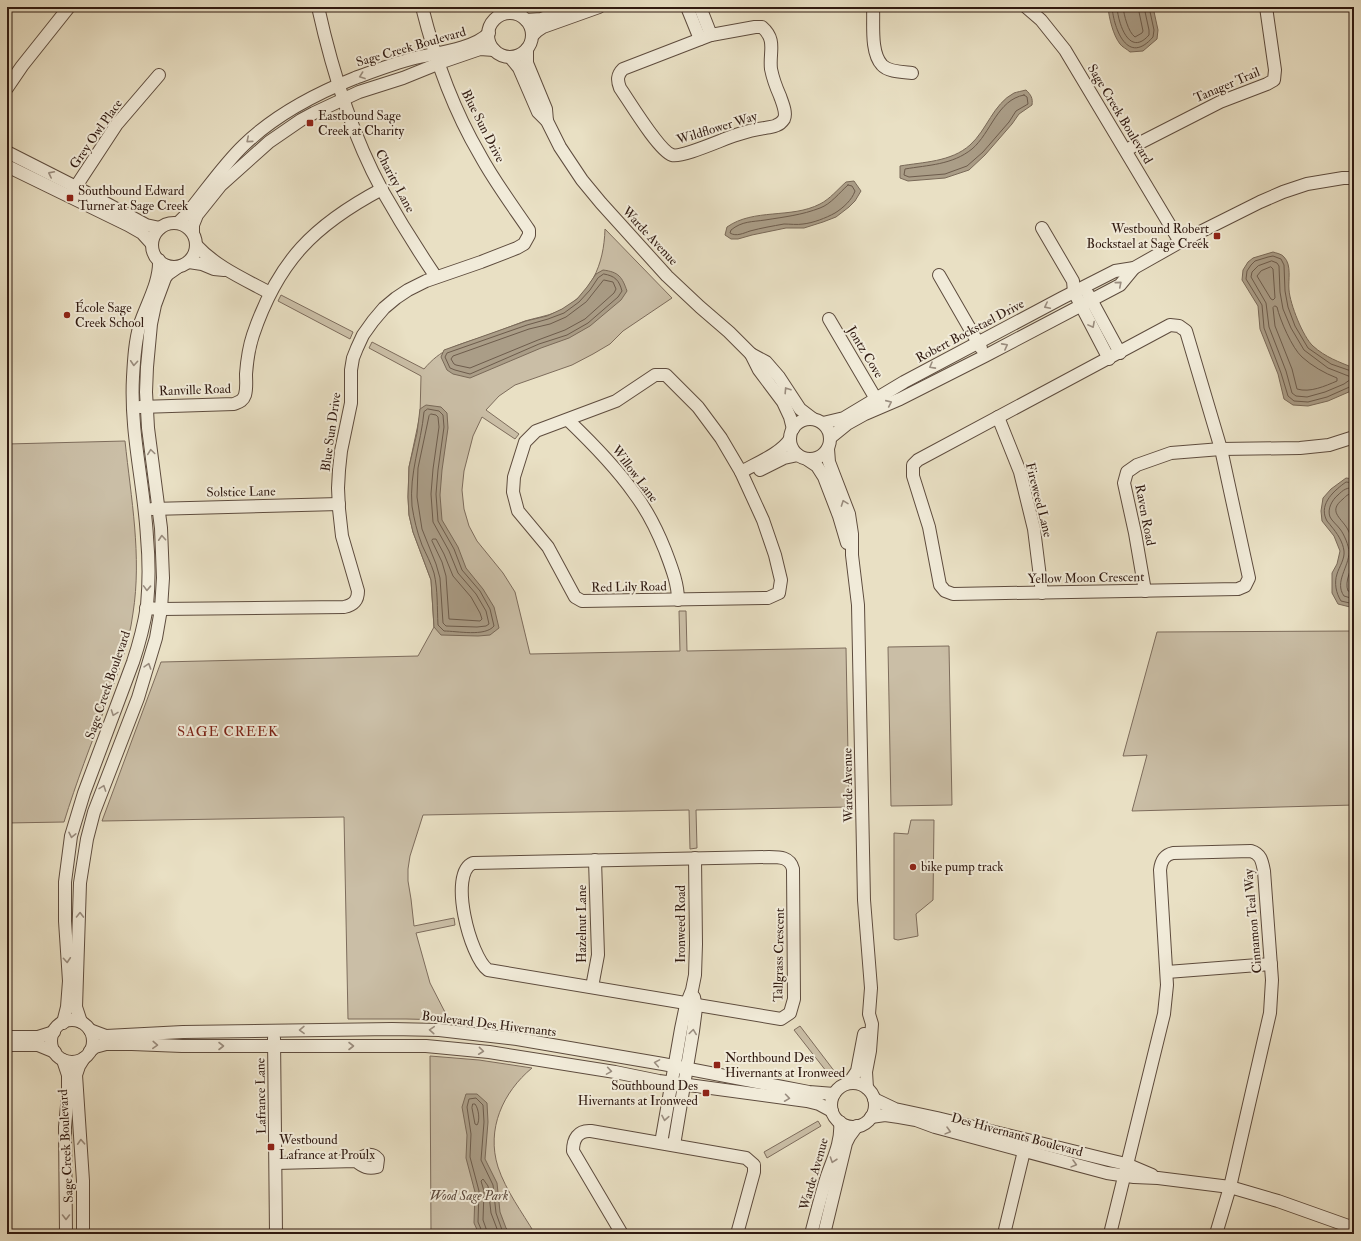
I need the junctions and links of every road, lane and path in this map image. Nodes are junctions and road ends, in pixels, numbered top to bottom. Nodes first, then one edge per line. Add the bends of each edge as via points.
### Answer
1 (69, 7) edge
2 (318, 7) edge
3 (422, 7) edge
4 (573, 7) edge
5 (599, 7) edge
6 (687, 7) edge
7 (700, 7) edge
8 (873, 7) edge
9 (1026, 7) edge
10 (1266, 7) edge
11 (526, 20) junction
12 (489, 33) junction
13 (532, 36) junction
14 (706, 37) junction
15 (527, 49) junction
16 (494, 50) junction
17 (510, 57) junction
18 (437, 58) junction
19 (912, 73) dead end
20 (159, 75) dead end
21 (7, 88) edge
22 (341, 92) junction
23 (547, 121) junction
24 (1126, 150) junction
25 (7, 152) edge
26 (7, 166) edge
27 (1354, 178) edge
28 (75, 189) junction
29 (382, 189) junction
30 (178, 223) junction
31 (160, 228) junction
32 (1042, 228) dead end
33 (193, 233) junction
34 (1180, 242) junction
35 (152, 244) junction
36 (196, 245) junction
37 (159, 260) junction
38 (189, 262) junction
39 (178, 267) junction
40 (1134, 268) junction
41 (226, 270) junction
42 (939, 275) dead end
43 (436, 277) junction
44 (1077, 286) junction
45 (270, 293) junction
46 (1086, 303) junction
47 (829, 319) dead end
48 (978, 342) junction
49 (751, 354) junction
50 (985, 356) junction
51 (1115, 356) junction
52 (876, 399) junction
53 (147, 406) junction
54 (133, 407) junction
55 (998, 417) junction
56 (568, 420) junction
57 (818, 421) junction
58 (791, 434) junction
59 (831, 437) junction
60 (1354, 437) edge
61 (828, 449) junction
62 (1221, 450) junction
63 (803, 457) junction
64 (743, 475) junction
65 (339, 504) junction
66 (159, 508) junction
67 (144, 509) junction
68 (852, 555) junction
69 (1145, 591) junction
70 (1042, 593) junction
71 (678, 600) junction
72 (146, 608) junction
73 (160, 609) junction
74 (695, 858) junction
75 (595, 860) junction
76 (1271, 964) junction
77 (1167, 972) junction
78 (592, 987) junction
79 (691, 1004) junction
80 (869, 1014) junction
81 (63, 1023) junction
82 (86, 1026) junction
83 (274, 1030) junction
84 (54, 1032) junction
85 (7, 1037) edge
86 (7, 1045) edge
87 (274, 1046) junction
88 (87, 1055) junction
89 (59, 1056) junction
90 (674, 1066) junction
91 (687, 1068) junction
92 (671, 1082) junction
93 (849, 1083) junction
94 (684, 1084) junction
95 (867, 1088) junction
96 (834, 1094) junction
97 (874, 1100) junction
98 (832, 1111) junction
99 (871, 1117) junction
100 (840, 1122) junction
101 (857, 1126) junction
102 (661, 1143) junction
103 (674, 1145) junction
104 (1024, 1151) junction
105 (356, 1161) dead end
106 (276, 1163) junction
107 (1125, 1170) junction
108 (1230, 1187) junction
109 (1354, 1228) edge
110 (66, 1234) edge
111 (83, 1234) edge
112 (276, 1234) edge
113 (622, 1234) edge
114 (737, 1234) edge
115 (811, 1234) edge
116 (824, 1234) edge
117 (1004, 1234) edge
118 (1110, 1234) edge
119 (1216, 1234) edge

1 - 21 street
2 - 22 street, Charity Lane
3 - 18 street
4 - 11 street via 541,19
5 - 13 street via 543,27
6 - 14 street
7 - 14 street
8 - 19 street via 876,56 882,66
9 - 24 street, Sage Creek Boulevard via 1041,20 1065,50
10 - 24 street, Tanager Trail via 1276,70 1274,80 1220,102
11 - 12 street via 516,14 504,14 494,20
11 - 13 street
12 - 16 street
12 - 18 street, Sage Creek Boulevard via 477,42
13 - 15 street
14 - 14 street, Wildflower Way via 755,27 762,27 767,32 772,40 771,68 784,118 779,125 724,139 689,153 672,155 657,142 620,88 618,74 623,68
15 - 17 street
15 - 23 street, Warde Avenue via 527,63 546,109
16 - 17 street
16 - 18 street, Sage Creek Boulevard via 480,49
17 - 23 street, Warde Avenue via 519,68 538,112
18 - 22 street, Sage Creek Boulevard via 398,63
18 - 43 street, Blue Sun Drive via 470,138 529,230 529,235 524,244 517,248
20 - 28 street, Grey Owl Place via 117,124
22 - 29 street, Charity Lane via 360,143
22 -> 30 street, Sage Creek Boulevard via 293,108 261,131 230,160
22 - 33 street, Sage Creek Boulevard via 269,142 221,185 197,215
23 - 49 street, Warde Avenue via 560,147 600,203 667,276
24 - 34 street, Sage Creek Boulevard
28 -> 25 street
26 - 35 street via 128,225 142,233
27 - 34 street, Robert Bockstael Drive via 1321,181 1283,192
28 - 31 street via 146,226
29 - 43 street, Charity Lane
29 - 45 street, Ranville Road via 350,207 320,229 288,263
30 - 31 street
30 - 33 street
31 - 35 street
32 - 44 street
33 - 36 street
34 - 40 street, Robert Bockstael Drive
35 - 37 street
36 - 38 street
36 - 41 street
37 - 39 street via 166,265
37 -> 54 street, Sage Creek Boulevard via 158,276 136,342
38 - 39 street
38 - 41 street
39 - 53 street via 164,280 155,305 147,367
40 - 44 street, Robert Bockstael Drive via 1115,271
46 -> 40 street, Robert Bockstael Drive via 1120,285
41 - 45 street
42 - 48 street
43 - 65 street, Blue Sun Drive via 408,290 384,308 363,335 357,348 351,370 350,413 339,470
44 - 46 street
44 -> 48 street, Robert Bockstael Drive
45 - 53 street, Ranville Road via 252,339 246,390 239,402
50 -> 46 street, Robert Bockstael Drive
46 - 51 street
47 - 52 street, Jontz Cove
48 - 50 street
48 -> 52 street, Robert Bockstael Drive
57 -> 49 street, Warde Avenue via 800,410 766,362
49 - 58 street, Warde Avenue via 759,370 783,402 790,417
59 -> 50 street, Robert Bockstael Drive via 865,414
51 - 55 street, Yellow Moon Crescent
51 - 62 street, Yellow Moon Crescent via 1170,326 1179,326 1186,331
52 - 57 street, Robert Bockstael Drive via 844,418
53 - 54 street, Ranville Road
66 -> 53 street
54 - 67 street, Sage Creek Boulevard via 136,454
55 - 70 street, Fireweed Lane via 1020,472 1034,529
55 - 70 street, Yellow Moon Crescent via 918,460 913,465 912,476 929,528 940,585 945,592
56 - 64 street, Red Lily Road via 616,401 655,375 666,375 698,407 721,438
56 - 71 street, Willow Lane via 603,454 635,494 656,529 678,589
56 - 71 street, Red Lily Road via 536,431 525,442 514,477 513,492 518,511 548,547 575,597 582,601
57 - 58 street via 805,419 798,423
57 - 59 street via 828,429
58 - 63 street via 794,451
58 - 64 street via 788,444
59 - 61 street
60 - 62 street via 1329,445 1300,448
61 - 63 street via 818,458
68 -> 61 street, Warde Avenue via 849,514 829,462
62 - 69 street, Raven Road via 1171,453 1137,465 1126,472 1124,483
62 - 69 street, Yellow Moon Crescent via 1249,578 1245,586 1238,589
63 - 64 street via 782,459
63 - 68 street, Warde Avenue via 817,466 824,478
64 - 71 street, Red Lily Road via 775,556 781,580 779,592 768,598
65 - 66 street, Solstice Lane
65 - 73 street, Blue Sun Drive via 342,536 358,591 358,597 350,606
66 - 67 street, Solstice Lane
73 -> 66 street via 163,554
67 -> 72 street, Sage Creek Boulevard via 148,558
68 - 80 street, Warde Avenue via 858,612 864,900 871,988
69 - 70 street, Yellow Moon Crescent
72 - 73 street, Blue Sun Drive
72 -> 81 street, Sage Creek Boulevard via 133,662 84,793 72,836 65,882 69,981
82 -> 73 street via 76,1007 80,883 87,839 94,812 138,698 156,638
74 - 75 street, Tallgrass Crescent
74 - 79 street, Ironweed Road via 696,963
74 - 79 street, Tallgrass Crescent via 777,857 789,861 793,869 795,979 793,1007 790,1013 781,1019
75 - 78 street, Hazelnut Lane via 598,955
75 - 78 street, Tallgrass Crescent via 473,863 465,870 463,887 464,915 472,943 484,967 488,970
76 - 77 street
76 - 77 street, Cinnamon Teal Way via 1264,871 1259,855 1250,851 1173,853 1164,857 1160,870
76 - 108 street, Cinnamon Teal Way via 1272,998 1268,1027
77 - 107 street, Cinnamon Teal Way via 1164,1014
78 - 79 street, Tallgrass Crescent
79 - 90 street, Ironweed Road
91 -> 79 street, Ironweed Road via 693,1032
80 - 93 street, Warde Avenue via 865,1023 857,1071
80 - 95 street, Warde Avenue via 872,1024 866,1072
81 - 82 street via 70,1020
81 - 84 street
82 - 83 street, Boulevard Des Hivernants via 106,1036
82 - 88 street via 93,1038 92,1047
83 - 87 street, Lafrance Lane
90 -> 83 street, Boulevard Des Hivernants via 517,1039 439,1030
84 - 85 street via 38,1037
84 - 89 street via 52,1040
86 - 89 street via 38,1045
88 -> 87 street via 96,1047 106,1044
87 -> 92 street via 443,1047 514,1055
87 - 106 street, Lafrance Lane
88 - 89 street via 72,1062
111 -> 88 street, Sage Creek Boulevard via 83,1181 76,1075
89 -> 110 street, Sage Creek Boulevard via 68,1075 65,1127
90 - 91 street, Boulevard Des Hivernants
90 - 92 street, Ironweed Road
91 - 94 street, Ironweed Road
91 - 96 street, Boulevard Des Hivernants via 809,1092
92 - 94 street
92 -> 102 street, Ironweed Road
93 - 95 street
93 - 96 street
94 -> 98 street via 807,1101 823,1105
94 - 103 street, Ironweed Road
95 - 97 street
96 - 98 street
97 - 99 street
97 - 107 street, Des Hivernants Boulevard via 895,1109 937,1118
98 - 100 street
99 - 101 street
99 -> 104 street, Des Hivernants Boulevard via 886,1115 916,1120
100 - 101 street via 848,1126
100 -> 115 street, Warde Avenue via 838,1143
101 - 116 street, Warde Avenue via 846,1144
102 - 103 street
102 - 113 street via 586,1131 577,1135 574,1140 573,1151
103 - 114 street via 746,1158 754,1165
104 -> 107 street, Des Hivernants Boulevard via 1107,1173
104 - 117 street
105 - 106 street
106 - 112 street, Lafrance Lane
107 - 108 street, Des Hivernants Boulevard via 1134,1177
107 - 118 street, Cinnamon Teal Way
108 - 109 street, Des Hivernants Boulevard
108 - 119 street, Cinnamon Teal Way

